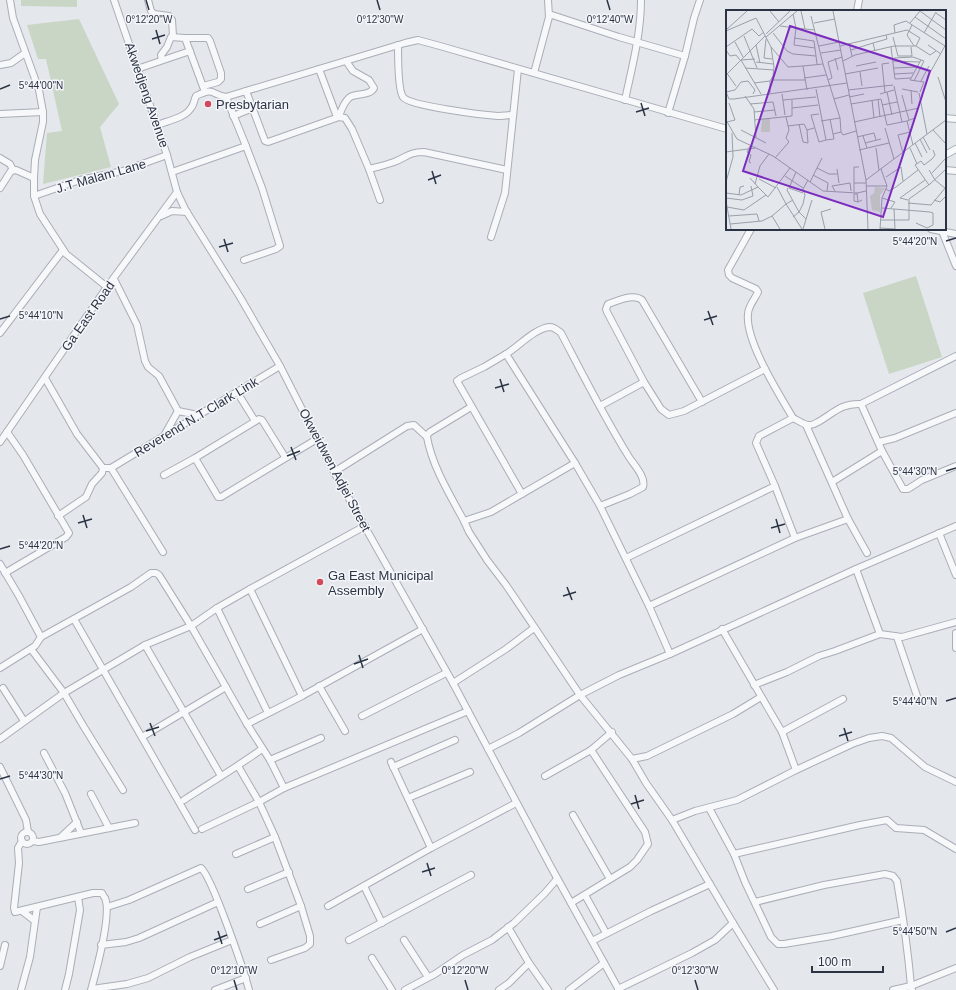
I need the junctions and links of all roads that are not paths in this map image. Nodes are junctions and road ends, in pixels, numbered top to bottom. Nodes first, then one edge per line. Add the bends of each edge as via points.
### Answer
1 (10, 0) edge
2 (114, 0) edge
3 (148, 0) edge
4 (548, 0) edge
5 (641, 0) edge
6 (700, 0) edge
7 (859, 0) edge
8 (857, 10) edge
9 (549, 14) junction
10 (174, 36) junction
11 (185, 38) junction
12 (637, 42) junction
13 (398, 45) junction
14 (190, 51) junction
15 (25, 53) junction
16 (685, 56) junction
17 (162, 60) junction
18 (346, 60) junction
19 (0, 65) edge
20 (137, 69) junction
21 (319, 69) junction
22 (518, 69) junction
23 (534, 73) junction
24 (204, 89) junction
25 (246, 91) junction
26 (226, 97) junction
27 (625, 100) junction
28 (252, 108) junction
29 (43, 112) junction
30 (668, 113) junction
31 (0, 114) edge
32 (513, 115) junction
33 (233, 116) junction
34 (338, 117) junction
35 (946, 118) edge
36 (956, 120) edge
37 (157, 125) junction
38 (726, 129) edge
39 (246, 146) junction
40 (956, 149) edge
41 (946, 154) edge
42 (167, 155) junction
43 (0, 158) edge
44 (368, 169) junction
45 (13, 170) junction
46 (507, 170) junction
47 (946, 170) edge
48 (956, 171) edge
49 (172, 172) junction
50 (34, 178) junction
51 (0, 188) edge
52 (177, 192) junction
53 (34, 196) junction
54 (380, 200) dead end
55 (187, 212) junction
56 (160, 216) junction
57 (750, 230) edge
58 (936, 230) edge
59 (956, 234) edge
60 (491, 237) dead end
61 (63, 250) junction
62 (244, 260) dead end
63 (956, 266) edge
64 (114, 279) junction
65 (107, 287) junction
66 (0, 333) edge
67 (506, 354) junction
68 (956, 356) edge
69 (280, 366) junction
70 (765, 369) junction
71 (45, 378) junction
72 (644, 382) junction
73 (237, 392) junction
74 (702, 402) junction
75 (861, 404) junction
76 (600, 406) junction
77 (471, 407) junction
78 (178, 411) junction
79 (956, 413) edge
80 (198, 414) junction
81 (793, 418) junction
82 (256, 421) junction
83 (806, 425) junction
84 (7, 432) junction
85 (164, 436) junction
86 (427, 437) junction
87 (317, 439) junction
88 (0, 442) edge
89 (878, 442) junction
90 (882, 451) junction
91 (285, 457) junction
92 (195, 458) junction
93 (576, 463) junction
94 (956, 466) edge
95 (103, 468) junction
96 (111, 468) junction
97 (334, 472) junction
98 (164, 475) dead end
99 (832, 482) junction
100 (775, 486) junction
101 (522, 494) junction
102 (600, 506) junction
103 (58, 516) junction
104 (848, 519) junction
105 (464, 521) junction
106 (365, 526) junction
107 (956, 526) edge
108 (939, 533) junction
109 (795, 538) junction
110 (163, 552) dead end
111 (867, 553) dead end
112 (626, 558) junction
113 (0, 564) edge
114 (856, 569) junction
115 (5, 573) junction
116 (956, 575) edge
117 (250, 589) junction
118 (649, 606) junction
119 (217, 608) junction
120 (74, 619) junction
121 (956, 622) edge
122 (191, 626) junction
123 (534, 628) junction
124 (423, 629) junction
125 (722, 630) junction
126 (956, 633) edge
127 (880, 634) junction
128 (41, 637) junction
129 (897, 637) junction
130 (145, 645) junction
131 (956, 648) edge
132 (31, 649) junction
133 (670, 654) junction
134 (0, 668) edge
135 (104, 670) junction
136 (446, 672) junction
137 (453, 683) junction
138 (754, 685) junction
139 (319, 686) junction
140 (226, 687) junction
141 (3, 688) dead end
142 (64, 693) junction
143 (580, 695) junction
144 (302, 696) junction
145 (917, 696) dead end
146 (761, 697) junction
147 (843, 700) dead end
148 (468, 711) junction
149 (184, 712) junction
150 (268, 713) junction
151 (362, 716) dead end
152 (24, 721) junction
153 (247, 724) junction
154 (345, 731) dead end
155 (612, 732) junction
156 (782, 732) junction
157 (142, 737) junction
158 (321, 738) dead end
159 (0, 739) edge
160 (455, 740) dead end
161 (262, 749) junction
162 (488, 750) junction
163 (591, 750) junction
164 (44, 753) dead end
165 (632, 759) junction
166 (270, 760) junction
167 (238, 766) junction
168 (0, 767) edge
169 (796, 770) junction
170 (470, 772) dead end
171 (221, 776) junction
172 (545, 776) dead end
173 (956, 782) edge
174 (284, 788) junction
175 (123, 790) dead end
176 (91, 794) dead end
177 (408, 798) junction
178 (184, 800) dead end
179 (259, 802) junction
180 (516, 803) junction
181 (709, 808) junction
182 (573, 815) dead end
183 (672, 820) junction
184 (77, 822) junction
185 (135, 823) dead end
186 (109, 828) junction
187 (28, 832) junction
188 (82, 833) junction
189 (275, 837) junction
190 (59, 838) junction
191 (22, 841) junction
192 (33, 841) junction
193 (431, 848) junction
194 (956, 849) edge
195 (236, 854) dead end
196 (734, 854) junction
197 (288, 872) junction
198 (471, 875) dead end
199 (557, 879) junction
200 (610, 879) junction
201 (710, 884) junction
202 (364, 886) junction
203 (248, 889) dead end
204 (585, 895) junction
205 (78, 897) junction
206 (218, 902) junction
207 (755, 902) junction
208 (571, 904) junction
209 (106, 906) junction
210 (301, 906) junction
211 (328, 906) dead end
212 (37, 907) junction
213 (22, 911) junction
214 (903, 920) junction
215 (35, 921) junction
216 (382, 923) junction
217 (733, 923) junction
218 (260, 924) dead end
219 (508, 927) junction
220 (606, 933) junction
221 (232, 940) junction
222 (349, 940) dead end
223 (404, 940) dead end
224 (592, 941) junction
225 (5, 945) dead end
226 (101, 945) junction
227 (372, 958) dead end
228 (271, 960) dead end
229 (604, 962) junction
230 (529, 963) junction
231 (0, 966) edge
232 (956, 968) edge
233 (428, 977) junction
234 (246, 978) junction
235 (912, 988) edge
236 (22, 990) edge
237 (65, 990) edge
238 (91, 990) edge
239 (215, 990) edge
240 (249, 990) edge
241 (392, 990) edge
242 (406, 990) edge
243 (499, 990) edge
244 (548, 990) edge
245 (569, 990) edge
246 (618, 990) edge
247 (774, 990) edge
248 (893, 990) edge

1 - 15 street via 13,18
2 - 20 street, Akwedjeng Avenue
3 - 10 street via 154,14 169,16 172,20
4 - 9 street
5 - 12 street
6 - 16 street
7 - 8 street
9 - 12 street
9 - 23 street
10 - 11 street
10 - 17 street via 169,39 167,47 162,52
11 - 14 street
11 - 24 street via 208,38 210,41 221,79
12 - 16 street
12 - 27 street
13 - 18 street
13 - 22 street via 418,40
13 - 32 street via 400,89 406,99 414,103 463,112
14 - 17 street
14 - 24 street
15 - 19 street via 11,63
15 - 29 street via 39,90
16 - 30 street
17 - 20 street
18 - 21 street
18 - 34 street via 353,71 369,80 374,88 350,98
20 - 37 street, Akwedjeng Avenue
21 - 25 street
21 - 34 street
22 - 23 street
22 - 32 street
23 - 27 street
24 - 26 street
24 - 37 street via 196,96 188,112
25 - 26 street
25 - 28 street
26 - 33 street
27 - 30 street
28 - 33 street
28 - 34 street via 265,141 268,142
29 - 31 street
29 - 50 street
30 - 38 street
32 - 46 street
33 - 39 street
34 - 44 street via 345,118
35 - 36 street
37 - 42 street, Akwedjeng Avenue
39 - 49 street
39 - 62 street via 280,246 276,250
40 - 41 street
42 - 49 street, Akwedjeng Avenue
42 - 53 street, J.T Malam Lane via 123,171 80,180
43 - 45 street via 10,164
44 - 46 street via 388,164 410,153 424,152
44 - 54 street
45 - 50 street
45 - 51 street
46 - 60 street via 505,193
47 - 48 street
49 - 52 street, Akwedjeng Avenue
50 - 53 street
52 - 55 street, Okweidwen Adjei Street
52 - 56 street, Ga East Road
53 - 61 street via 40,214
55 - 56 street via 172,212
55 - 69 street, Okweidwen Adjei Street
56 - 64 street, Ga East Road
57 - 70 street via 728,270 732,278 758,292 747,316 753,346
58 - 59 street
58 - 63 street
61 - 65 street
61 - 66 street
64 - 65 street, Ga East Road
64 - 78 street via 137,325 145,361 159,376
65 - 71 street, Ga East Road
67 - 76 street via 531,335 550,327 556,329 561,333
67 - 77 street via 458,380 457,383
67 - 93 street
68 - 75 street
69 - 73 street, Reverend N.T Clark Link
69 - 87 street, Okweidwen Adjei Street
70 - 74 street
70 - 81 street
71 - 84 street, Ga East Road
71 - 95 street via 77,434
72 - 74 street via 661,409 669,415
72 - 74 street via 607,312 608,304 632,297 642,300
72 - 76 street
73 - 80 street, Reverend N.T Clark Link
73 - 82 street
75 - 83 street via 848,404 812,425
75 - 89 street
76 - 102 street via 644,484 640,489
77 - 86 street via 430,432
77 - 101 street
78 - 80 street
78 - 85 street
79 - 89 street via 895,438
80 - 85 street, Reverend N.T Clark Link
81 - 83 street
81 - 100 street via 759,436 756,443
82 - 91 street via 262,420
82 - 92 street
83 - 99 street
84 - 88 street, Ga East Road
84 - 103 street
85 - 96 street, Reverend N.T Clark Link
86 - 97 street via 414,425 407,426
86 - 105 street via 446,488
87 - 91 street
87 - 97 street, Okweidwen Adjei Street
89 - 90 street
90 - 94 street via 905,490
90 - 99 street
91 - 92 street via 221,497 218,497
92 - 98 street
93 - 101 street
93 - 102 street
95 - 96 street
95 - 103 street via 86,497
96 - 110 street
97 - 106 street, Okweidwen Adjei Street
99 - 104 street
100 - 109 street
100 - 112 street
101 - 105 street via 491,512
102 - 112 street
103 - 115 street via 68,535
104 - 109 street
104 - 111 street
105 - 123 street via 487,560
106 - 117 street
106 - 124 street, Okweidwen Adjei Street
107 - 108 street
108 - 114 street
108 - 116 street
109 - 118 street
112 - 118 street
113 - 115 street
114 - 125 street
114 - 127 street
115 - 128 street
117 - 119 street
117 - 144 street
118 - 133 street
119 - 122 street
119 - 150 street
120 - 122 street via 155,572
120 - 128 street
120 - 135 street
121 - 129 street
122 - 130 street
122 - 140 street
123 - 137 street
123 - 143 street
124 - 136 street, Okweidwen Adjei Street
124 - 139 street
125 - 133 street
125 - 138 street
126 - 131 street
127 - 129 street
127 - 138 street via 819,656
128 - 132 street
129 - 145 street
130 - 135 street
130 - 149 street
132 - 134 street
132 - 142 street
133 - 143 street via 619,674
135 - 142 street
135 - 157 street
136 - 137 street, Okweidwen Adjei Street
136 - 151 street
137 - 148 street, Okweidwen Adjei Street
138 - 146 street
139 - 144 street
139 - 154 street
140 - 149 street
140 - 153 street
141 - 152 street
142 - 152 street
142 - 175 street
143 - 155 street
143 - 162 street
144 - 150 street
146 - 156 street
146 - 165 street via 733,714 647,756
147 - 156 street
148 - 162 street, Okweidwen Adjei Street
148 - 174 street
149 - 157 street
149 - 171 street
150 - 153 street
152 - 159 street
153 - 161 street
155 - 163 street
155 - 165 street
156 - 169 street
157 - 179 street via 198,829
158 - 166 street
160 - 177 street via 392,764
161 - 166 street
161 - 167 street
162 - 180 street, Okweidwen Adjei Street
163 - 172 street
163 - 200 street via 649,841 630,867
164 - 184 street
165 - 183 street
166 - 174 street
167 - 171 street
167 - 179 street
168 - 187 street via 26,820
169 - 173 street via 852,744 882,736 892,738 925,767
169 - 181 street via 737,800
170 - 177 street
171 - 178 street
174 - 179 street
176 - 186 street
177 - 193 street
179 - 189 street
180 - 193 street
180 - 199 street, Okweidwen Adjei Street
181 - 183 street
181 - 196 street
182 - 200 street
183 - 201 street
184 - 188 street
184 - 190 street
185 - 186 street
186 - 188 street
187 - 191 street via 22,835
187 - 192 street via 33,835
188 - 190 street
189 - 195 street
189 - 197 street
190 - 192 street via 37,843
191 - 192 street via 26,844
191 - 213 street via 18,848 14,908 15,912
193 - 202 street
194 - 196 street via 924,830 896,828 887,820
196 - 207 street
197 - 203 street
197 - 210 street
198 - 216 street
199 - 208 street, Okweidwen Adjei Street
199 - 219 street
200 - 204 street
201 - 217 street
201 - 220 street
202 - 211 street
202 - 216 street
204 - 208 street
204 - 220 street
205 - 209 street via 102,893 106,899
205 - 212 street
205 - 237 street via 80,910
206 - 209 street via 201,868 129,900
206 - 221 street
206 - 226 street via 139,938
207 - 214 street via 771,936 778,944 832,936
207 - 214 street via 824,885 885,874 893,876 896,881
208 - 224 street, Okweidwen Adjei Street
209 - 226 street
210 - 218 street
210 - 228 street via 310,944
212 - 213 street
212 - 215 street
213 - 215 street
214 - 235 street
215 - 236 street
216 - 222 street
217 - 246 street via 715,940
217 - 247 street
219 - 230 street
219 - 233 street via 492,940
220 - 224 street
221 - 234 street
221 - 238 street via 148,978
223 - 233 street
224 - 229 street, Okweidwen Adjei Street
225 - 231 street
226 - 238 street
227 - 241 street
229 - 245 street
229 - 246 street, Okweidwen Adjei Street
230 - 243 street
230 - 244 street
232 - 235 street
233 - 242 street
234 - 239 street
234 - 240 street
235 - 248 street

